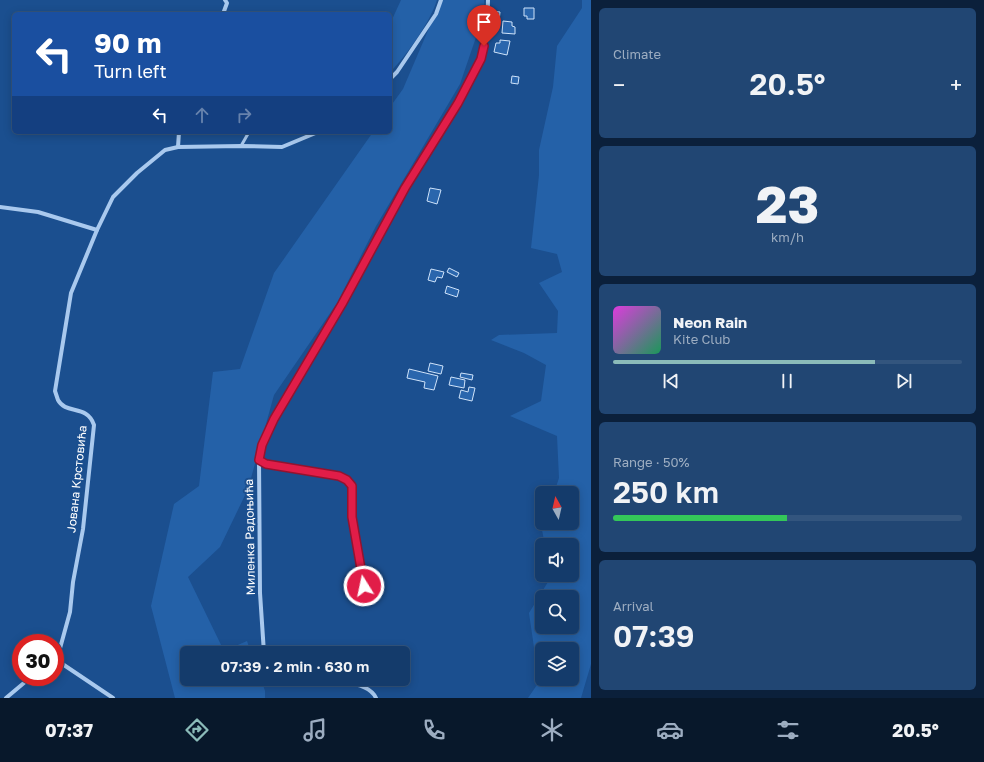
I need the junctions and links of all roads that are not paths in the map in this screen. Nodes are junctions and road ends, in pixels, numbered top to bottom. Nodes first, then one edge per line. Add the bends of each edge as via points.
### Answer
1 (225, 0) edge
2 (441, 0) edge
3 (488, 0) edge
4 (224, 12) edge
5 (392, 77) edge
6 (179, 134) edge
7 (248, 134) edge
8 (313, 134) edge
9 (241, 146) junction
10 (178, 147) junction
11 (0, 206) edge
12 (97, 230) junction
13 (259, 460) junction
14 (364, 586) dead end
15 (64, 634) edge
16 (264, 646) edge
17 (64, 665) edge
18 (20, 686) edge
19 (362, 686) edge
20 (6, 698) edge
21 (113, 698) edge
22 (376, 698) edge

1 - 4 street via 227,3
2 - 5 street via 436,14
3 - 13 street, Миленка Радоњића via 487,33 481,59 274,419 262,445
6 - 10 street
7 - 9 lane
8 - 9 street, Јована Крстовића via 282,147
9 - 10 street, Јована Крстовића
10 - 12 street, Јована Крстовића via 165,150 113,197
11 - 12 street via 38,212
12 - 15 street, Јована Крстовића via 71,293 55,391 59,402 68,408 88,414 94,425 84,515 70,612
13 - 14 street via 266,464 339,476 350,483 352,517
13 - 16 street, Миленка Радоњића via 260,593
17 - 21 street, Јована Крстовића
18 - 20 street
19 - 22 street via 374,693

